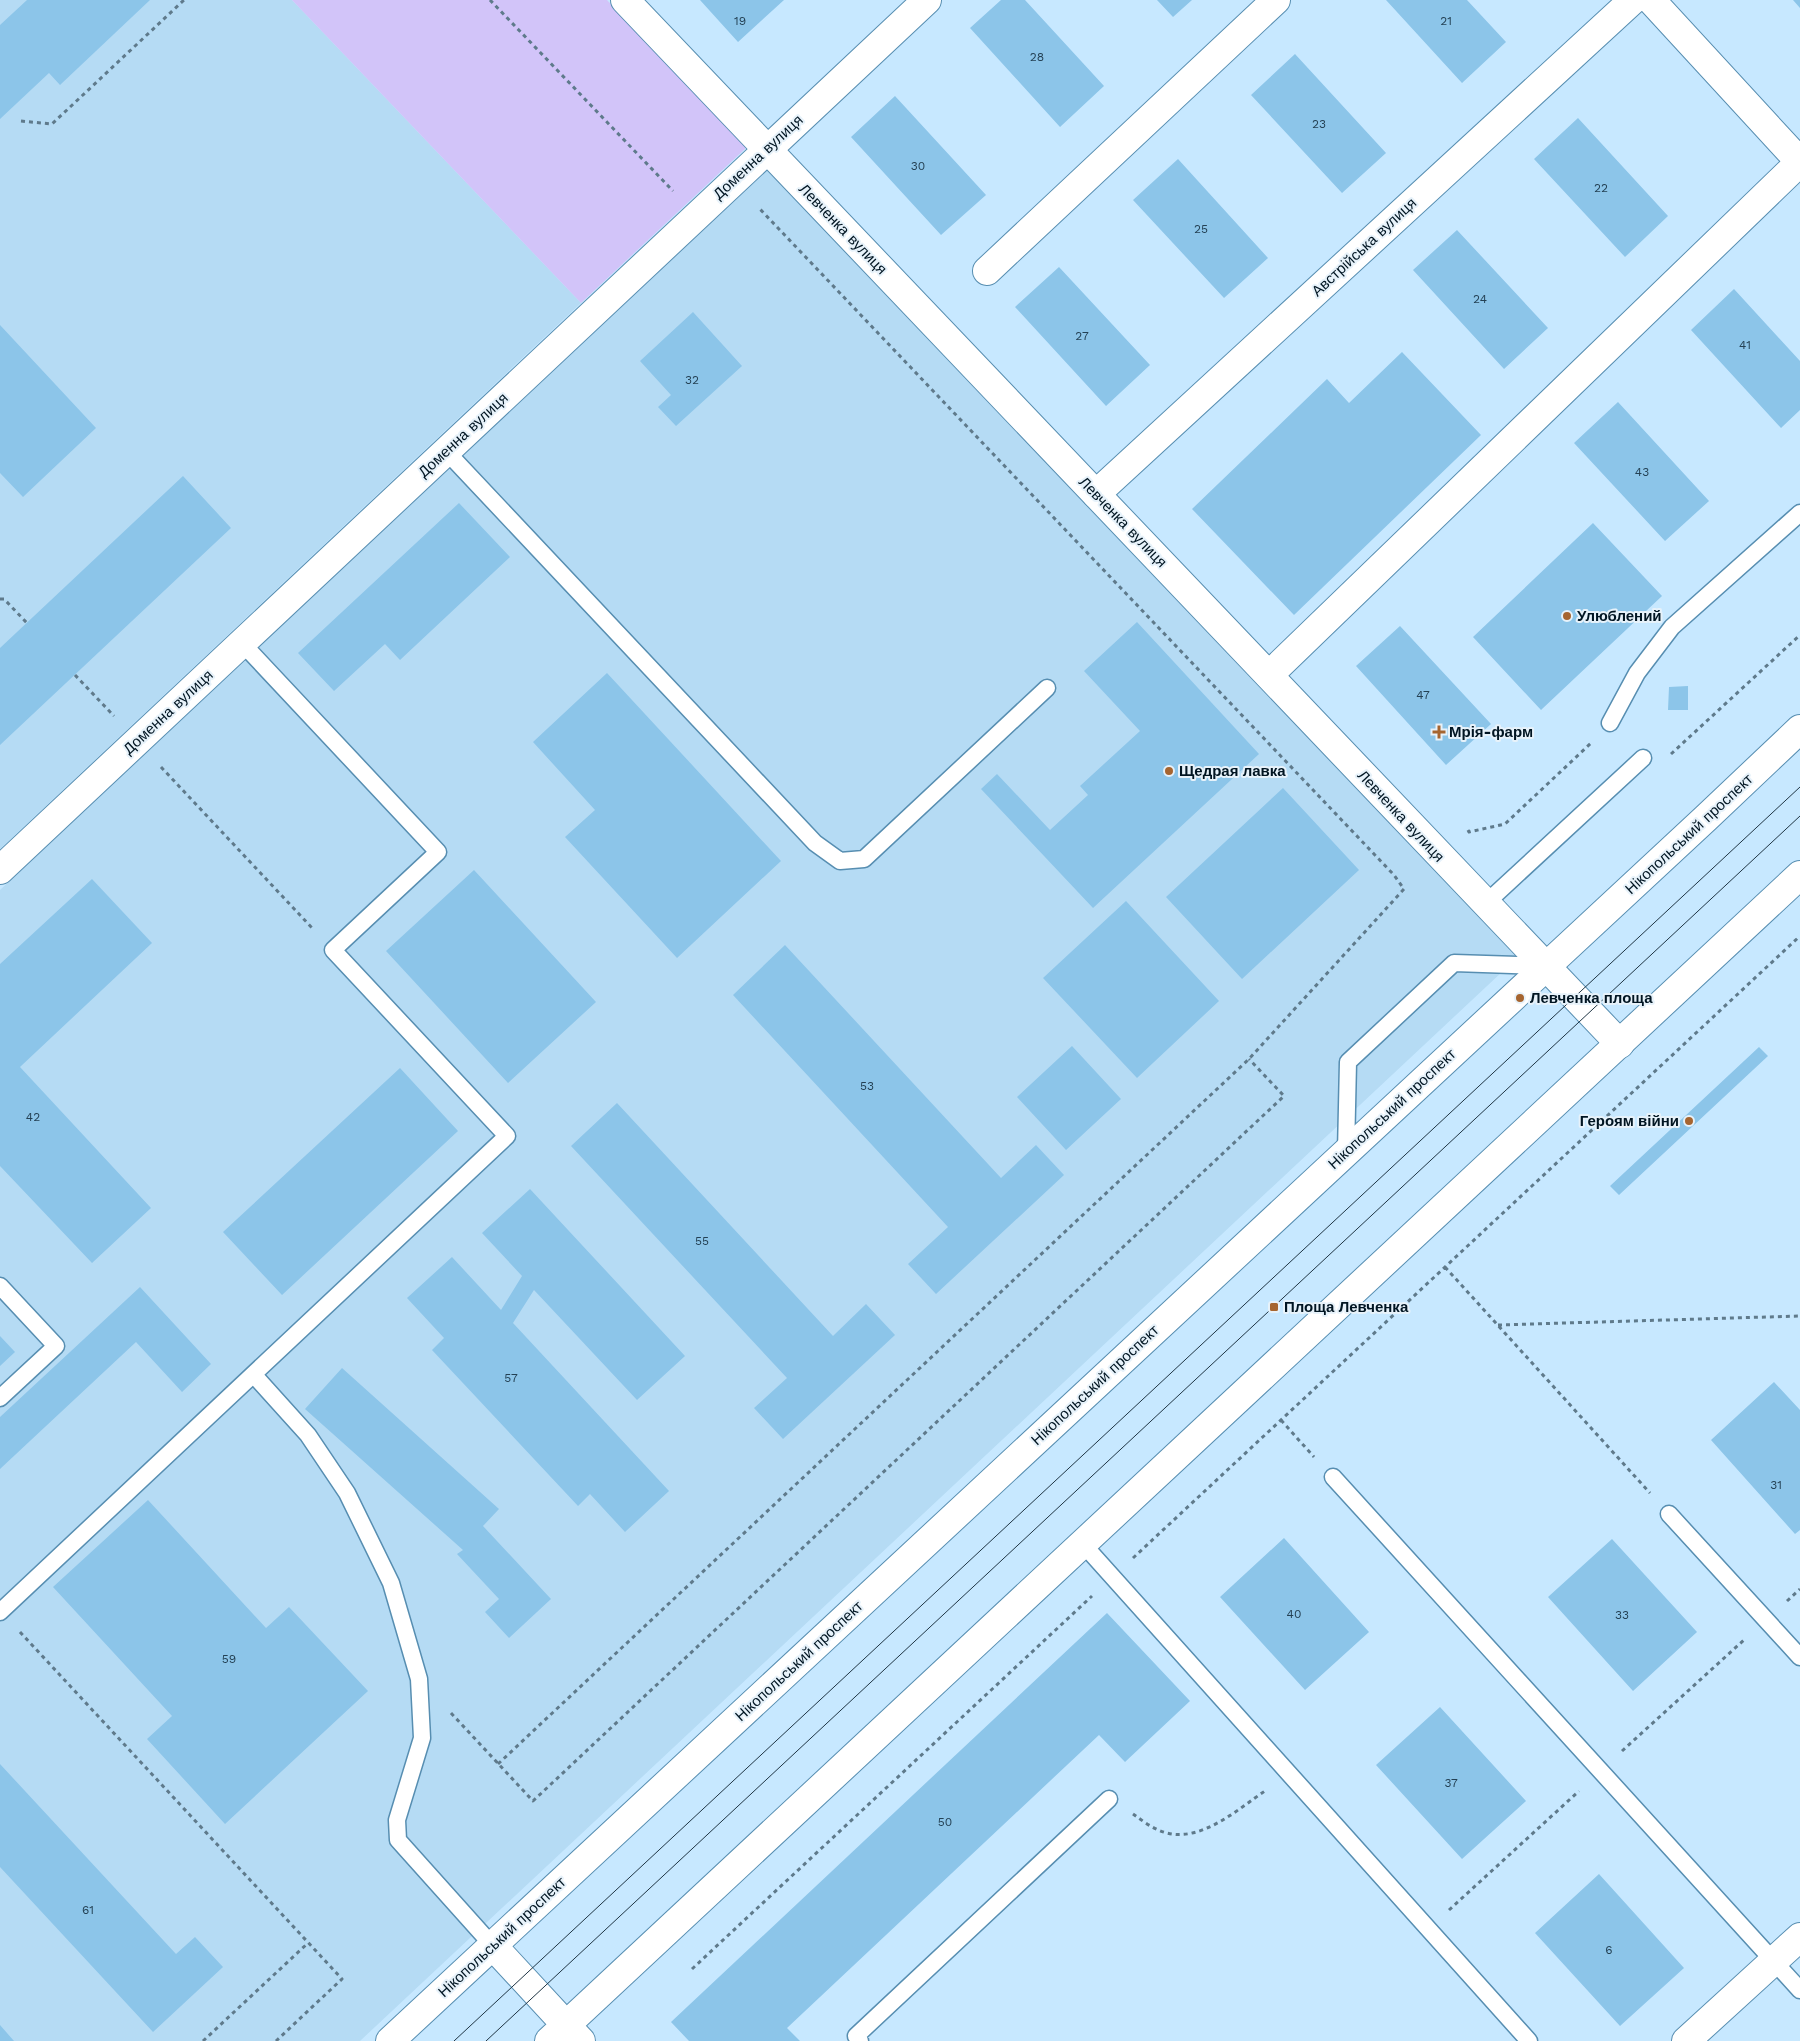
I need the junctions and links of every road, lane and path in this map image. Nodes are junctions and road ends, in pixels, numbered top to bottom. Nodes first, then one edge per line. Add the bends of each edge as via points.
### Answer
1 (184, 0) edge
2 (490, 0) edge
3 (626, 0) edge
4 (927, 0) edge
5 (1276, 0) edge
6 (1633, 0) edge
7 (1650, 0) edge
8 (22, 120) dead end
9 (767, 149) junction
10 (1800, 162) edge
11 (757, 206) dead end
12 (696, 216) junction
13 (987, 270) dead end
14 (446, 451) junction
15 (1096, 494) junction
16 (1800, 513) edge
17 (0, 598) edge
18 (26, 623) dead end
19 (1800, 635) edge
20 (242, 643) junction
21 (75, 675) dead end
22 (1269, 675) junction
23 (1047, 688) dead end
24 (1610, 723) joint
25 (1800, 729) edge
26 (137, 741) junction
27 (1669, 756) dead end
28 (1643, 758) dead end
29 (1469, 832) dead end
30 (0, 870) edge
31 (1800, 875) edge
32 (1485, 904) junction
33 (1800, 936) edge
34 (333, 950) junction
35 (1546, 966) junction
36 (1620, 1044) junction
37 (1249, 1059) junction
38 (1346, 1152) junction
39 (1445, 1267) junction
40 (0, 1286) edge
41 (1800, 1316) edge
42 (1497, 1325) junction
43 (254, 1374) junction
44 (0, 1398) edge
45 (1281, 1420) junction
46 (1333, 1477) joint
47 (1669, 1514) joint
48 (1083, 1544) junction
49 (1113, 1577) junction
50 (0, 1612) edge
51 (1800, 1657) edge
52 (419, 1679) junction
53 (498, 1764) junction
54 (1290, 1774) junction
55 (1109, 1798) joint
56 (1800, 1937) edge
57 (308, 1942) junction
58 (493, 1946) junction
59 (1773, 1961) junction
60 (692, 1969) dead end
61 (1800, 1990) edge
62 (565, 2036) edge
63 (203, 2041) edge
64 (276, 2041) edge
65 (390, 2041) edge
66 (860, 2041) edge
67 (1529, 2041) edge
68 (1686, 2041) edge

1 - 8 path via 52,124
2 - 12 path
3 - 9 street, Левченка вулиця
4 - 9 street, Доменна вулиця
5 - 13 street
6 - 15 street, Австрійська вулиця
7 - 10 street
9 - 12 street, Доменна вулиця
9 - 15 street, Левченка вулиця
10 - 22 street
11 - 37 path via 1367,846 1404,889
12 - 14 street, Доменна вулиця
14 - 20 street, Доменна вулиця
14 - 23 lane via 815,843 840,861 864,859
15 - 22 street, Левченка вулиця
16 - 24 lane via 1672,627 1637,673
17 - 18 path
19 - 27 path
20 - 26 street, Доменна вулиця
20 - 34 lane via 438,852
21 - 26 path
22 - 32 street, Левченка вулиця
24 - 29 path via 1505,824
25 - 35 street, Нікопольський проспект
26 - 30 street, Доменна вулиця
26 - 34 path
28 - 32 lane
31 - 36 street
32 - 35 street, Левченка вулиця
33 - 39 path
34 - 43 lane via 507,1136
35 - 36 street, Левченка вулиця
35 - 38 street, Нікопольський проспект
35 - 38 lane via 1454,963 1407,1006 1348,1062
36 - 48 street
37 - 53 path
37 - 53 path via 1284,1096 533,1800
38 - 58 street, Нікопольський проспект
39 - 42 path
39 - 45 path
40 - 44 lane via 56,1346
41 - 42 path
42 - 47 path
43 - 50 lane
43 - 52 lane via 308,1435 346,1493 391,1583
45 - 46 path
45 - 49 path
46 - 59 lane
47 - 51 lane
48 - 49 lane
48 - 62 street
49 - 54 lane
49 - 60 path
50 - 57 path
52 - 53 path
52 - 58 lane via 422,1738 397,1820 398,1840
54 - 55 path via 1211,1826 1188,1834 1168,1833 1150,1825
54 - 67 lane
55 - 66 lane via 856,2036
56 - 59 street
57 - 63 path
57 - 64 path via 342,1979
58 - 62 street
58 - 65 street, Нікопольський проспект
59 - 61 lane
59 - 68 street

